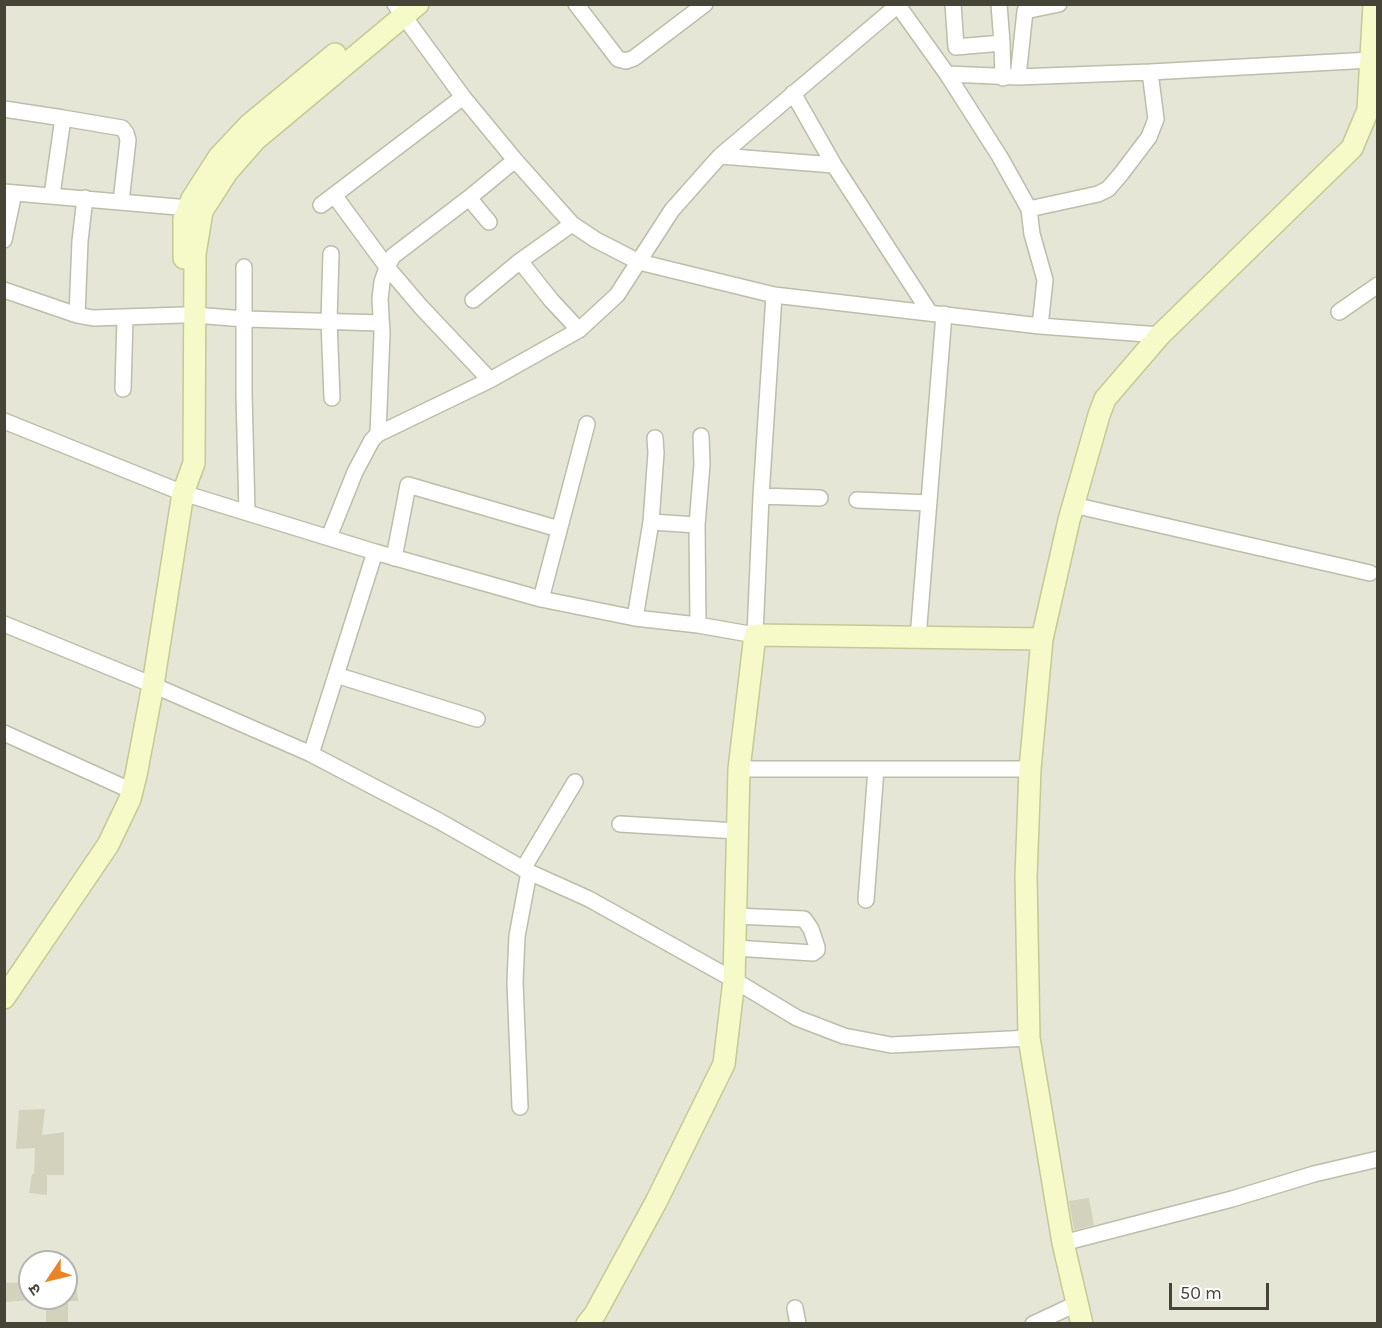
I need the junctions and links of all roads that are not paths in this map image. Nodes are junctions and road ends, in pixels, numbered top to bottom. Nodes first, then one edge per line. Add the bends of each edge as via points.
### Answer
1 (576, 4) edge
2 (705, 4) edge
3 (953, 4) edge
4 (999, 4) edge
5 (1059, 4) edge
6 (1374, 4) edge
7 (897, 5) edge
8 (401, 7) edge
9 (1024, 8) edge
10 (1002, 43) junction
11 (1371, 60) junction
12 (1150, 72) junction
13 (947, 74) junction
14 (1010, 77) junction
15 (793, 93) junction
16 (463, 97) junction
17 (4, 109) edge
18 (63, 118) junction
19 (720, 156) junction
20 (227, 160) junction
21 (515, 160) junction
22 (834, 165) junction
23 (9, 192) edge
24 (52, 195) junction
25 (334, 195) junction
26 (85, 198) junction
27 (469, 198) junction
28 (121, 202) junction
29 (321, 205) dead end
30 (189, 208) junction
31 (1029, 209) junction
32 (489, 222) dead end
33 (572, 224) junction
34 (4, 240) edge
35 (332, 254) dead end
36 (520, 261) junction
37 (639, 262) junction
38 (244, 267) dead end
39 (387, 267) junction
40 (1377, 285) edge
41 (4, 290) edge
42 (774, 295) junction
43 (473, 300) dead end
44 (1339, 312) dead end
45 (937, 314) junction
46 (77, 315) junction
47 (189, 315) junction
48 (125, 318) junction
49 (245, 319) junction
50 (329, 321) junction
51 (381, 323) junction
52 (1040, 326) junction
53 (579, 330) junction
54 (1160, 335) junction
55 (490, 380) junction
56 (123, 388) dead end
57 (332, 398) dead end
58 (4, 422) edge
59 (587, 424) dead end
60 (378, 434) junction
61 (701, 436) dead end
62 (655, 438) dead end
63 (183, 493) junction
64 (760, 496) junction
65 (820, 498) dead end
66 (857, 500) dead end
67 (929, 503) junction
68 (1073, 505) junction
69 (247, 512) junction
70 (651, 522) junction
71 (697, 525) junction
72 (559, 530) junction
73 (329, 537) junction
74 (375, 552) junction
75 (394, 558) junction
76 (1370, 573) dead end
77 (541, 599) junction
78 (635, 618) junction
79 (4, 624) edge
80 (698, 625) junction
81 (754, 635) junction
82 (918, 638) junction
83 (1042, 639) junction
84 (336, 675) junction
85 (153, 685) junction
86 (477, 719) dead end
87 (4, 733) edge
88 (311, 754) junction
89 (739, 769) junction
90 (876, 769) junction
91 (1030, 769) junction
92 (575, 782) dead end
93 (132, 791) junction
94 (620, 824) dead end
95 (737, 831) junction
96 (526, 871) junction
97 (866, 900) dead end
98 (735, 916) junction
99 (735, 948) junction
100 (734, 981) junction
101 (4, 998) edge
102 (1029, 1038) junction
103 (520, 1107) dead end
104 (1377, 1159) edge
105 (1063, 1243) junction
106 (795, 1308) dead end
107 (1079, 1314) edge
108 (587, 1323) edge
109 (798, 1323) edge
110 (1034, 1323) edge

1 - 2 street via 618,59 626,61
3 - 10 street via 956,47
4 - 10 street
5 - 9 street
6 - 11 street
7 - 13 street
7 - 15 street
8 - 16 street
8 - 20 street via 255,140
9 - 14 street
10 - 14 street
11 - 12 street
11 - 54 street via 1368,110 1352,148
12 - 14 street
12 - 31 street via 1156,119 1149,137 1108,189
13 - 14 street
13 - 31 street
15 - 19 street
15 - 22 street
16 - 21 street
16 - 25 street
17 - 18 street
18 - 24 street
18 - 28 street via 122,128 126,133
19 - 22 street
19 - 37 street via 672,210
20 - 30 street via 192,198
20 - 47 street via 202,211
21 - 27 street
21 - 33 street
22 - 45 street
23 - 24 street
23 - 34 street
24 - 26 street
25 - 29 street
25 - 39 street
26 - 28 street
26 - 46 street
27 - 32 street
27 - 39 street via 393,256
28 - 30 street
30 - 47 street via 184,219
31 - 52 street via 1044,280
33 - 36 street
33 - 37 street
35 - 50 street
36 - 43 street
36 - 53 street
37 - 42 street
37 - 53 street via 617,295
38 - 49 street
39 - 51 street via 382,282
39 - 55 street
40 - 44 street
41 - 46 street
42 - 45 street
42 - 64 street
45 - 52 street
45 - 67 street
46 - 48 street
47 - 48 street
47 - 49 street
47 - 63 street via 194,464
48 - 56 street
49 - 50 street
49 - 69 street
50 - 51 street
50 - 57 street
51 - 60 street
52 - 54 street
53 - 55 street
54 - 68 street via 1106,399
55 - 60 street
58 - 63 street
59 - 72 street
60 - 73 street via 354,472
61 - 71 street
62 - 70 street
63 - 69 street
63 - 85 street
64 - 65 street
64 - 81 street
66 - 67 street
67 - 82 street
68 - 76 street
68 - 83 street
69 - 73 street
70 - 71 street
70 - 78 street
71 - 80 street
72 - 75 street via 408,485
72 - 77 street
73 - 74 street
74 - 75 street
74 - 84 street
75 - 77 street
77 - 78 street
78 - 80 street
79 - 85 street
80 - 81 street
81 - 82 street
81 - 89 street
82 - 83 street
83 - 91 street
84 - 86 street
84 - 88 street
85 - 88 street
85 - 93 street
87 - 93 street
88 - 96 street
89 - 90 street
89 - 95 street
90 - 91 street
90 - 97 street
91 - 102 street via 1026,877
92 - 96 street
93 - 101 street via 108,845
94 - 95 street
95 - 98 street
96 - 100 street via 589,899
96 - 103 street via 515,982
98 - 99 street
98 - 99 street via 804,919 817,950 813,953
99 - 100 street
100 - 102 street via 797,1018 844,1036 891,1045
100 - 108 street via 724,1064 656,1202
102 - 105 street
104 - 105 street
105 - 107 street
106 - 109 street
107 - 110 street

